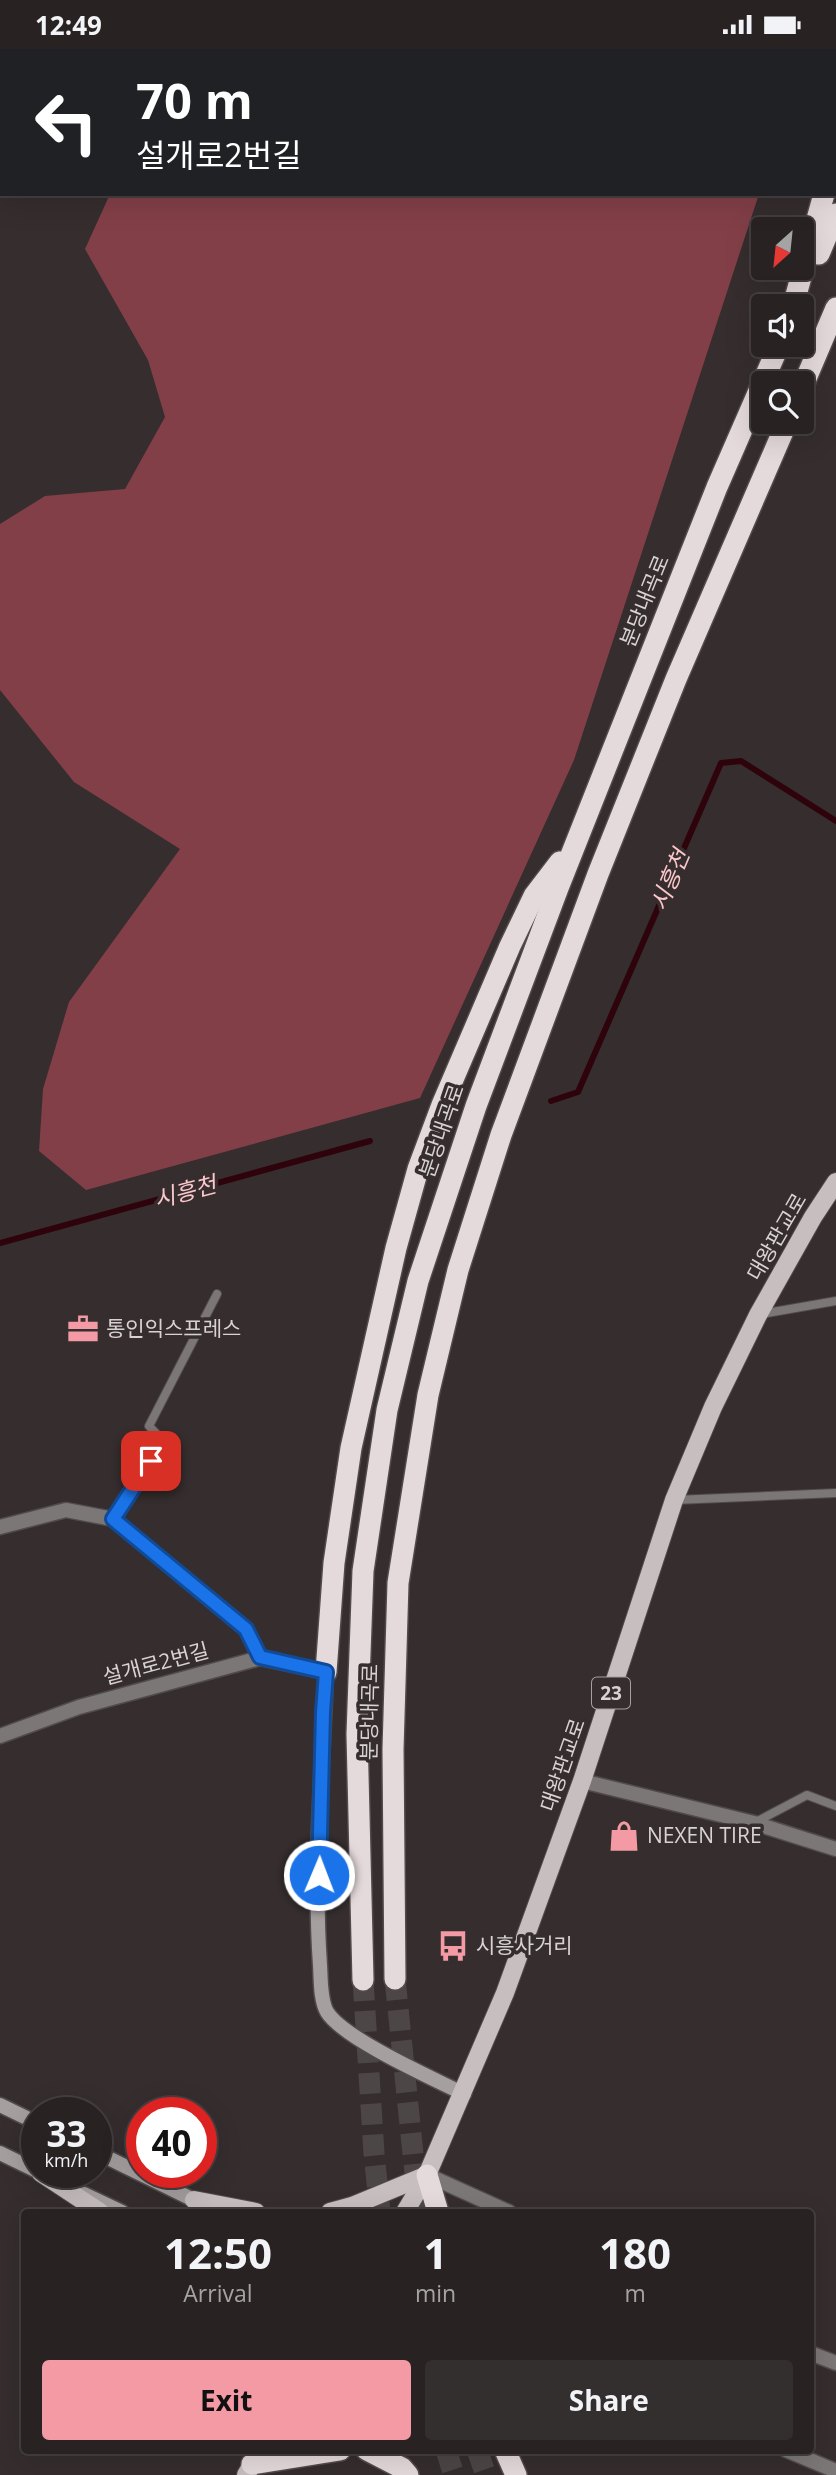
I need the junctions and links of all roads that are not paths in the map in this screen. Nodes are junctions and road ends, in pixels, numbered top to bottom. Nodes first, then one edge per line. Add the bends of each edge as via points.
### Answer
1 (823, 196) edge
2 (836, 214) edge
3 (797, 294) edge
4 (799, 294) edge
5 (836, 308) edge
6 (774, 357) edge
7 (809, 371) edge
8 (782, 434) edge
9 (576, 841) junction
10 (836, 1182) edge
11 (217, 1294) dead end
12 (836, 1301) edge
13 (758, 1315) junction
14 (836, 1493) edge
15 (674, 1500) junction
16 (113, 1519) junction
17 (0, 1527) edge
18 (260, 1657) junction
19 (326, 1672) junction
20 (0, 1735) edge
21 (582, 1781) junction
22 (836, 1806) edge
23 (754, 1823) junction
24 (836, 1849) edge
25 (395, 1979) tunnel mouth
26 (363, 1980) tunnel mouth
27 (464, 2094) junction
28 (0, 2105) edge
29 (21, 2115) edge
30 (0, 2153) edge
31 (112, 2160) edge
32 (21, 2163) edge
33 (427, 2175) junction
34 (63, 2188) edge
35 (72, 2188) edge
36 (194, 2200) junction
37 (95, 2209) edge
38 (116, 2209) edge
39 (212, 2209) edge
40 (240, 2209) edge
41 (341, 2209) edge
42 (407, 2209) edge
43 (437, 2209) edge
44 (502, 2209) edge
45 (814, 2355) edge
46 (836, 2363) edge
47 (305, 2454) edge
48 (375, 2454) edge
49 (410, 2454) edge
50 (508, 2454) edge
51 (796, 2454) edge
52 (253, 2460) edge
53 (836, 2471) edge
54 (408, 2475) edge
55 (416, 2475) edge
56 (516, 2475) edge

1 - 3 highway
2 - 4 highway
5 - 7 highway
6 - 9 highway, 분당내곡로
8 - 25 highway, 분당내곡로 via 598,874 501,1135 458,1270 428,1395 398,1584 393,1749
9 - 19 highway via 534,896 418,1169 351,1448 334,1563
9 - 26 highway, 분당내곡로 via 476,1106 418,1281 387,1410 363,1571 357,1734
10 - 13 main road, 대왕판교로 / 23
11 - 16 lane via 149,1426 164,1442
12 - 13 lane
13 - 15 main road, 대왕판교로 / 23
14 - 15 lane
15 - 21 main road, 대왕판교로 / 23
16 - 17 street via 66,1510
16 - 18 street via 246,1629
18 - 19 street, 설개로2번길
18 - 20 street, 설개로2번길 via 79,1707
19 - 27 street via 317,1930 326,2011 343,2029
21 - 23 street
21 - 27 main road, 대왕판교로 / 23
22 - 23 lane via 807,1795
23 - 24 street
27 - 33 main road, 대왕판교로 / 23
28 - 29 street
30 - 32 street
31 - 36 street
33 - 41 main road
33 - 42 main road, 대왕판교로 / 23
33 - 43 highway
33 - 44 street
34 - 37 main road
35 - 38 street
36 - 39 street
36 - 40 main road
45 - 46 street
47 - 52 highway
48 - 54 highway
49 - 55 highway
50 - 56 highway
51 - 53 street

